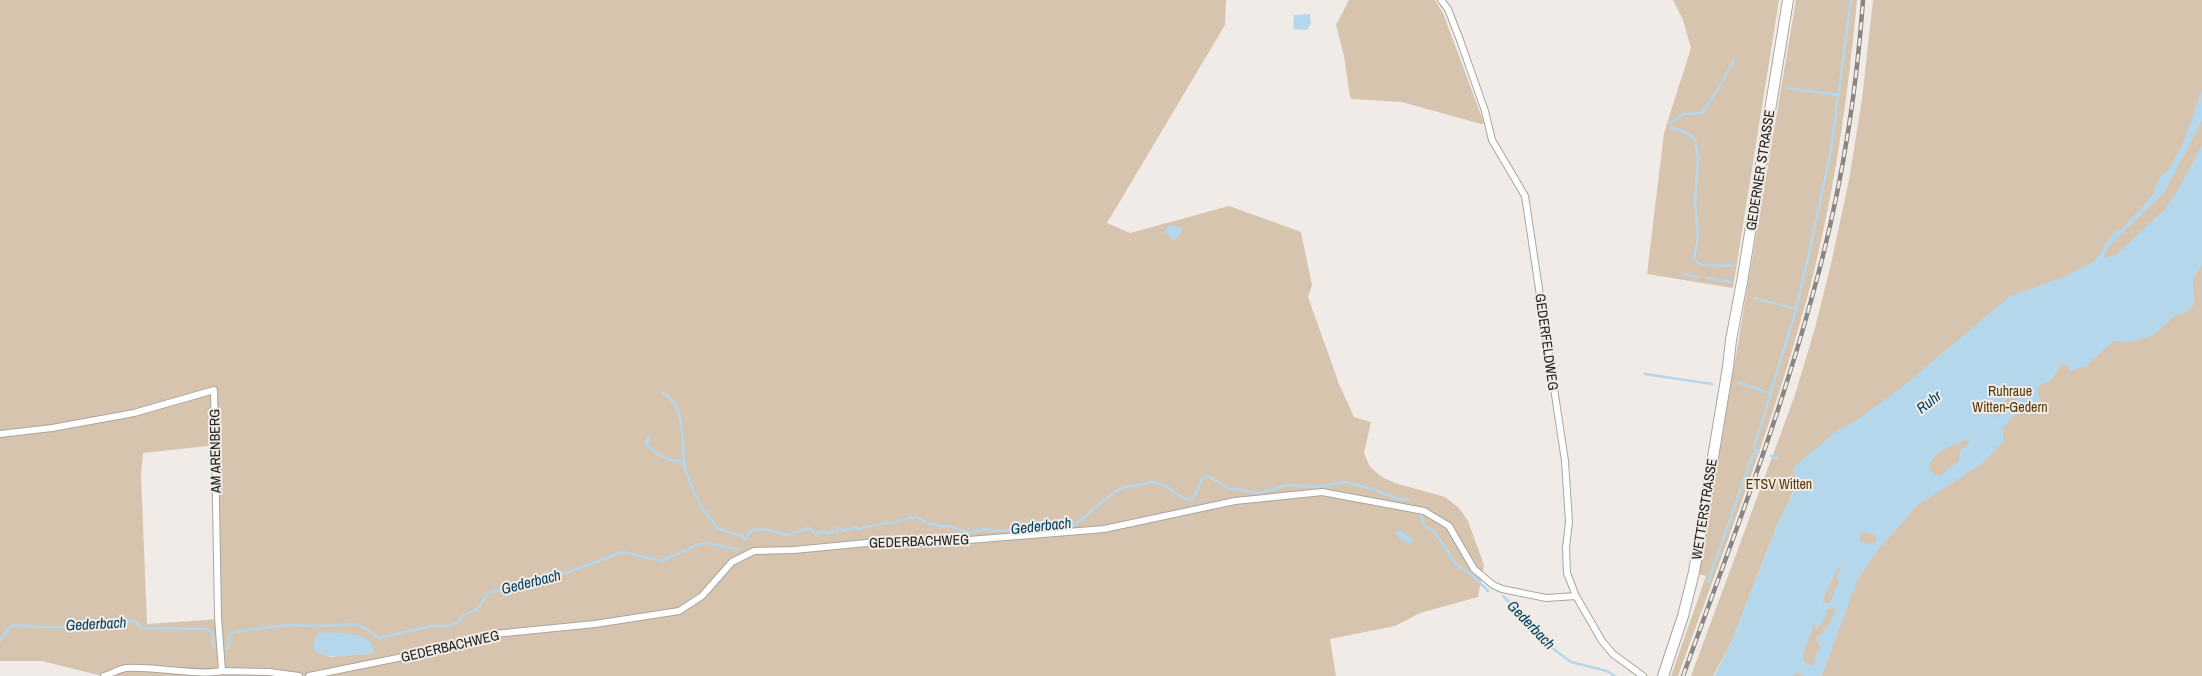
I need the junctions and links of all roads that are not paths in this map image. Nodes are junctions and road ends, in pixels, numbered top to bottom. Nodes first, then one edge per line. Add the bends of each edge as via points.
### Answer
1 (1441, 0) edge
2 (1788, 0) edge
3 (1731, 340) joint
4 (0, 434) edge
5 (1576, 596) junction
6 (222, 671) junction
7 (104, 676) edge
8 (299, 676) edge
9 (309, 676) edge
10 (1643, 676) edge
11 (1663, 676) edge

1 - 5 street, GEDERFELDWEG via 1460,40 1492,140 1525,196 1565,461 1569,522 1566,565
2 - 3 main road, GEDERNER STRASSE
3 - 11 main road, WETTERSTRASSE via 1694,572
4 - 6 street, AM ARENBERG via 134,413 214,390
5 - 9 street, GEDERBACHWEG via 1546,598 1493,585 1474,569 1449,526 1424,510 1322,492 1235,501 1104,529 932,544 877,542 754,551 732,562 702,596 680,611 494,634 442,649
5 - 10 street, GEDERFELDWEG via 1613,654
6 - 7 street via 189,674 125,668
6 - 8 street

